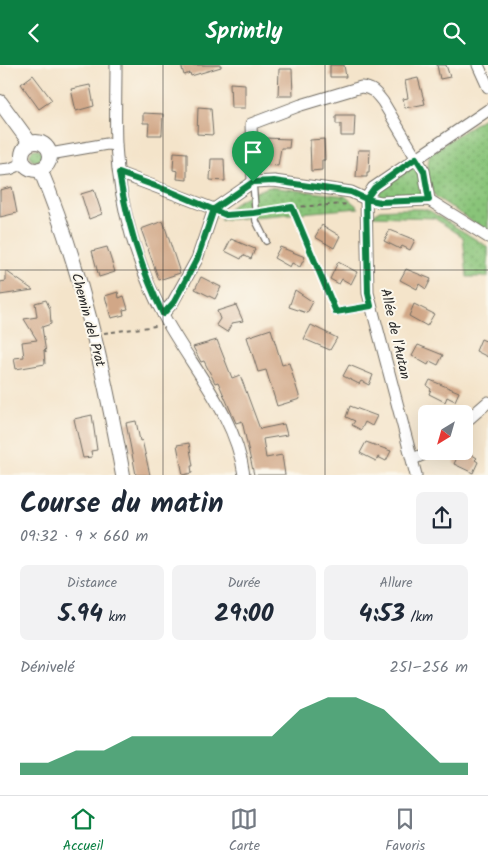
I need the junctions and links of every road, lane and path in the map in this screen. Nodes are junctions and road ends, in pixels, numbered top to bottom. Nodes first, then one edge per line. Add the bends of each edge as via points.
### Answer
1 (116, 65) edge
2 (478, 65) edge
3 (488, 87) edge
4 (0, 102) edge
5 (488, 110) edge
6 (30, 143) junction
7 (116, 145) junction
8 (50, 154) junction
9 (416, 158) junction
10 (24, 163) junction
11 (40, 169) junction
12 (0, 170) edge
13 (119, 173) junction
14 (253, 182) junction
15 (366, 199) junction
16 (429, 200) junction
17 (292, 207) junction
18 (214, 209) junction
19 (254, 213) junction
20 (488, 237) edge
21 (266, 241) dead end
22 (371, 306) junction
23 (336, 312) joint
24 (165, 317) junction
25 (94, 334) junction
26 (488, 402) edge
27 (473, 415) edge
28 (418, 456) edge
29 (412, 459) junction
30 (123, 475) edge
31 (244, 475) edge
32 (416, 475) edge

1 - 7 street
2 - 3 street
4 - 6 street
5 - 9 street
6 - 8 street via 42,143
6 - 10 street via 22,154
7 - 8 street
7 - 13 street
8 - 11 street via 48,163
9 - 14 street via 375,91 361,87 250,124
9 - 15 street via 374,188
9 - 16 street via 424,171
10 - 11 street via 29,168
10 - 12 street
11 - 25 street, Chemin del Prat
13 - 18 street
13 - 24 street via 135,245
14 - 15 street via 274,181 351,192
14 - 18 street
14 - 19 lane
15 - 16 street
15 - 17 path via 352,204
15 - 22 street, Allée de l'Autan
16 - 20 street
17 - 19 path
17 - 23 path
18 - 19 path via 226,215
18 - 24 street via 197,259
19 - 21 lane
22 - 23 lane
22 - 29 street, Allée de l'Autan
24 - 25 path via 154,327
24 - 31 street via 208,383 230,428
25 - 30 street, Chemin del Prat
26 - 27 street
28 - 29 street
29 - 32 street, Allée de l'Autan

